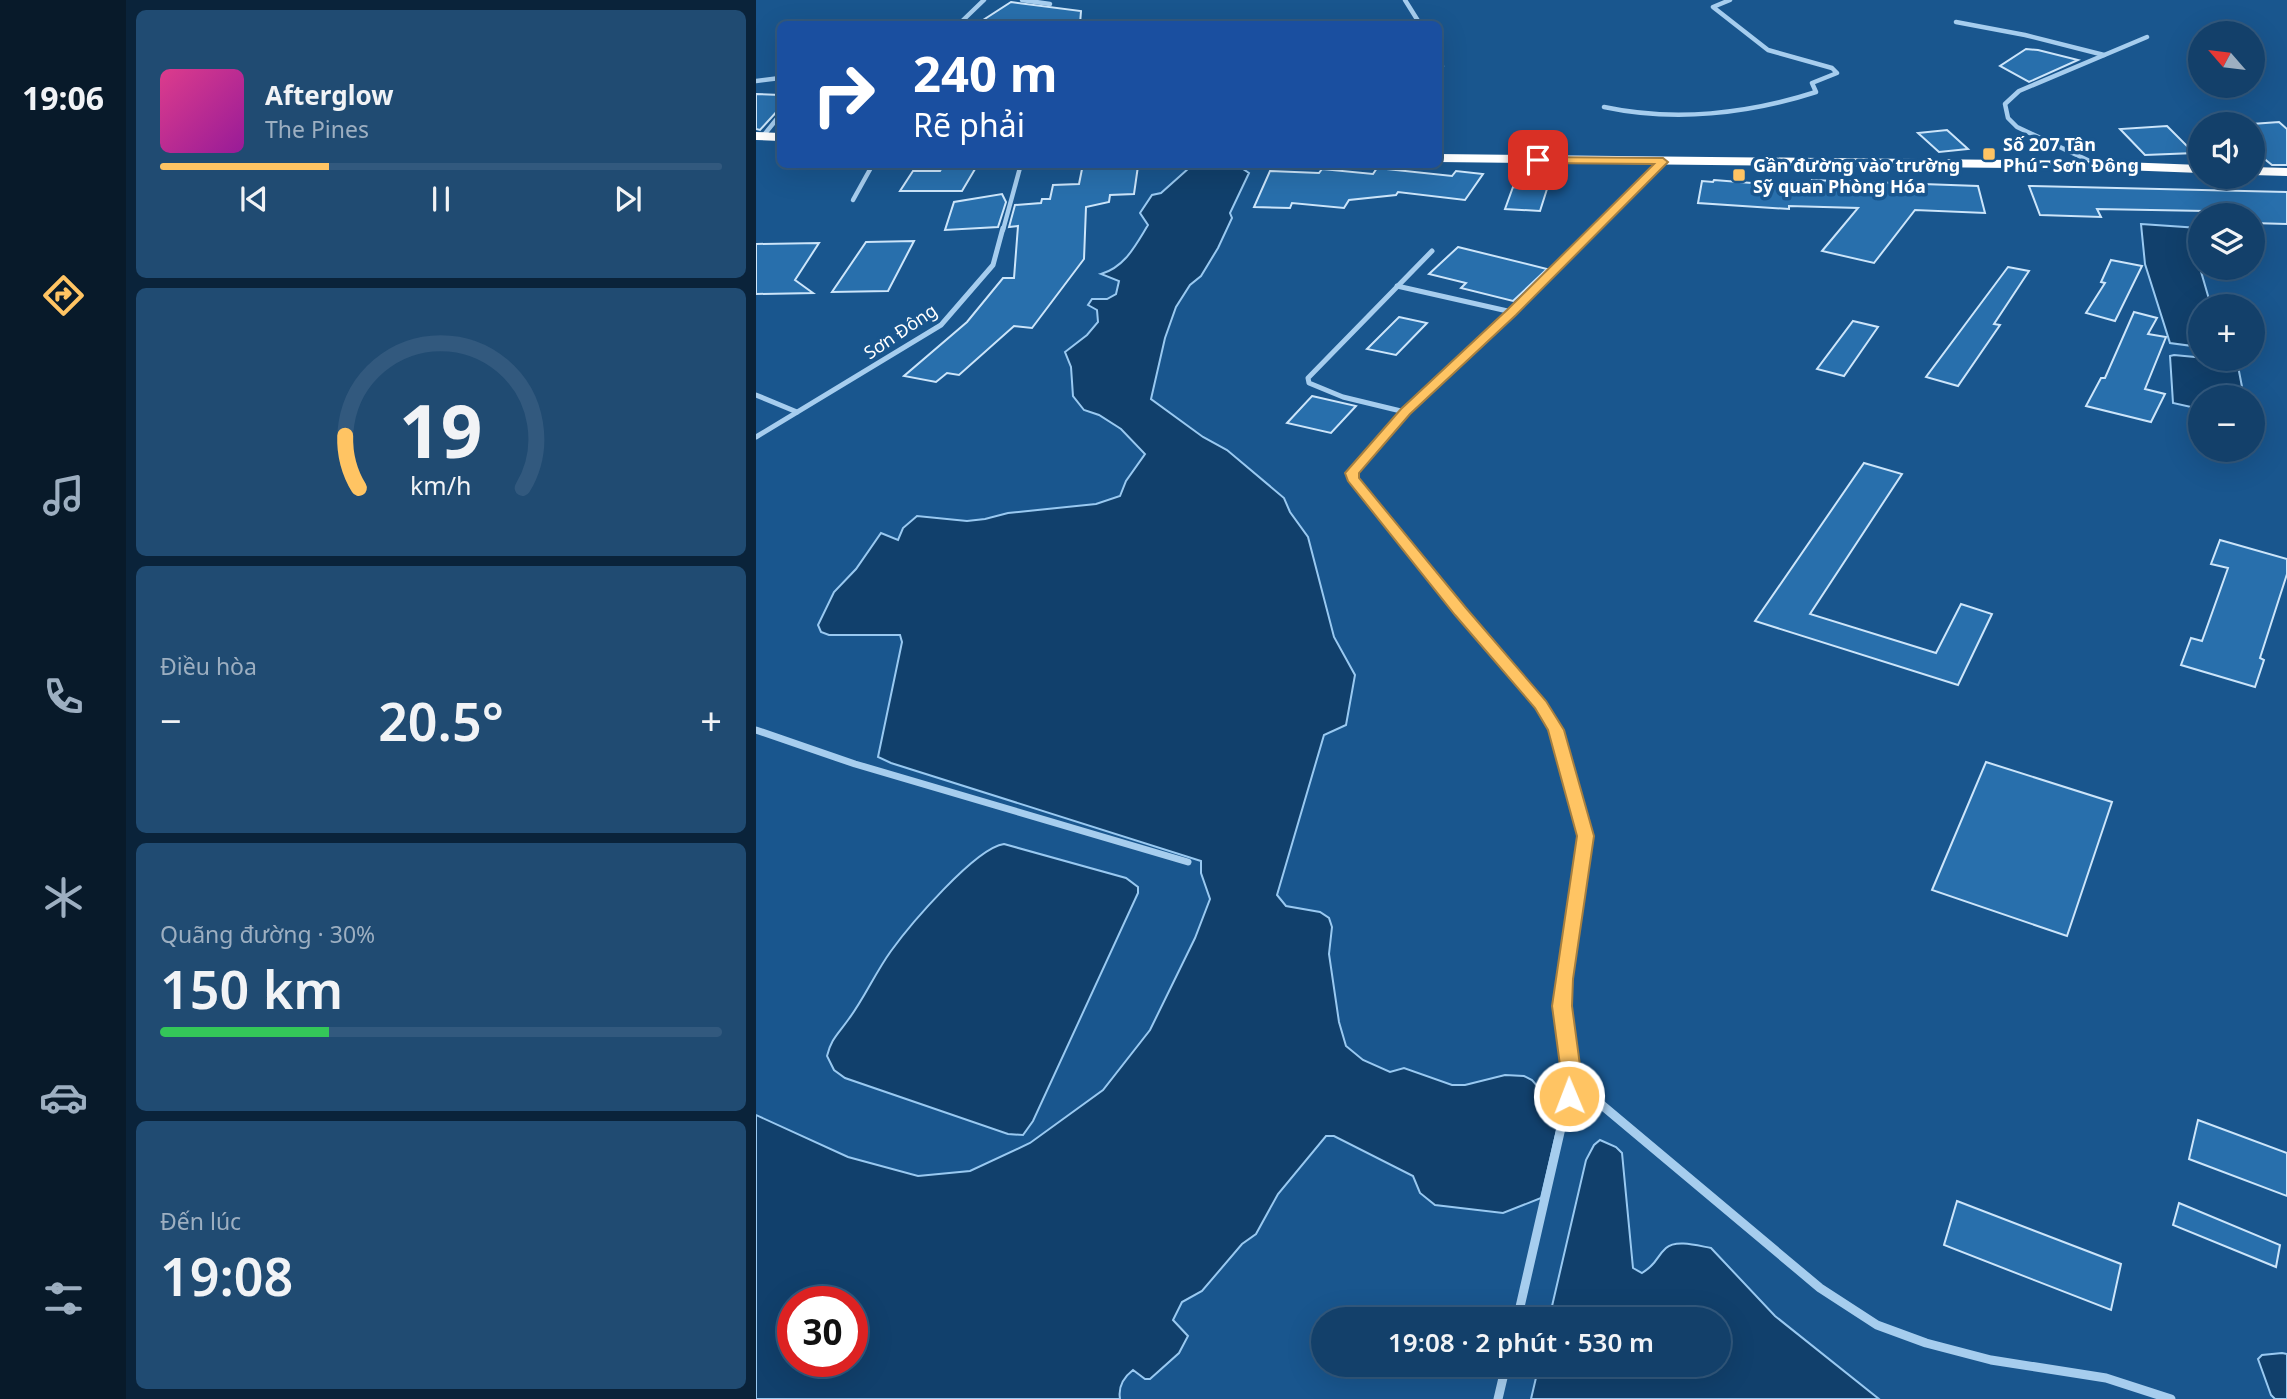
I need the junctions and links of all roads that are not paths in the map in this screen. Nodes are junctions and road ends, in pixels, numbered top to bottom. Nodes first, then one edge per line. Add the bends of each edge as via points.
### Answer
1 (984, 0) edge
2 (1021, 0) edge
3 (1405, 0) edge
4 (1731, 0) edge
5 (1050, 4) dead end
6 (962, 21) edge
7 (1418, 21) edge
8 (1956, 22) dead end
9 (2147, 37) dead end
10 (2105, 55) junction
11 (777, 78) edge
12 (756, 81) edge
13 (1604, 107) dead end
14 (777, 118) edge
15 (759, 136) edge
16 (777, 137) edge
17 (1442, 158) edge
18 (1663, 162) junction
19 (2097, 164) junction
20 (871, 168) edge
21 (1020, 168) edge
22 (2188, 168) edge
23 (2265, 171) edge
24 (2287, 172) edge
25 (853, 200) dead end
26 (1432, 251) dead end
27 (1397, 286) junction
28 (1512, 312) junction
29 (756, 395) edge
30 (797, 412) junction
31 (1405, 412) junction
32 (756, 437) edge
33 (756, 730) edge
34 (1188, 862) dead end
35 (1572, 1080) junction
36 (1520, 1307) edge
37 (1503, 1377) edge
38 (1498, 1399) edge
39 (2171, 1399) edge

1 - 6 street
2 - 5 street
3 - 7 street
4 - 13 street via 1713,8 1768,50 1837,73 1812,83 1816,92 1803,97 1741,108 1647,116
8 - 10 street
9 - 10 street
10 - 19 street via 2019,91 2009,98 2005,111 2017,127
11 - 12 street
14 - 15 street
15 - 16 highway
17 - 18 highway
18 - 19 highway
18 - 28 street
19 - 22 highway
20 - 25 street
21 - 30 street, Sơn Đông via 993,265 941,324
23 - 24 highway
26 - 27 street
27 - 28 street
27 - 31 street via 1308,378 1329,393
28 - 31 street
29 - 30 street
30 - 32 street, Sơn Đông
31 - 35 street via 1356,466 1353,478 1541,705 1556,730 1582,822 1585,836 1562,1006
33 - 34 street via 855,764
35 - 36 street
35 - 39 street via 1820,1288 1877,1325 1991,1360 2106,1378
37 - 38 street

